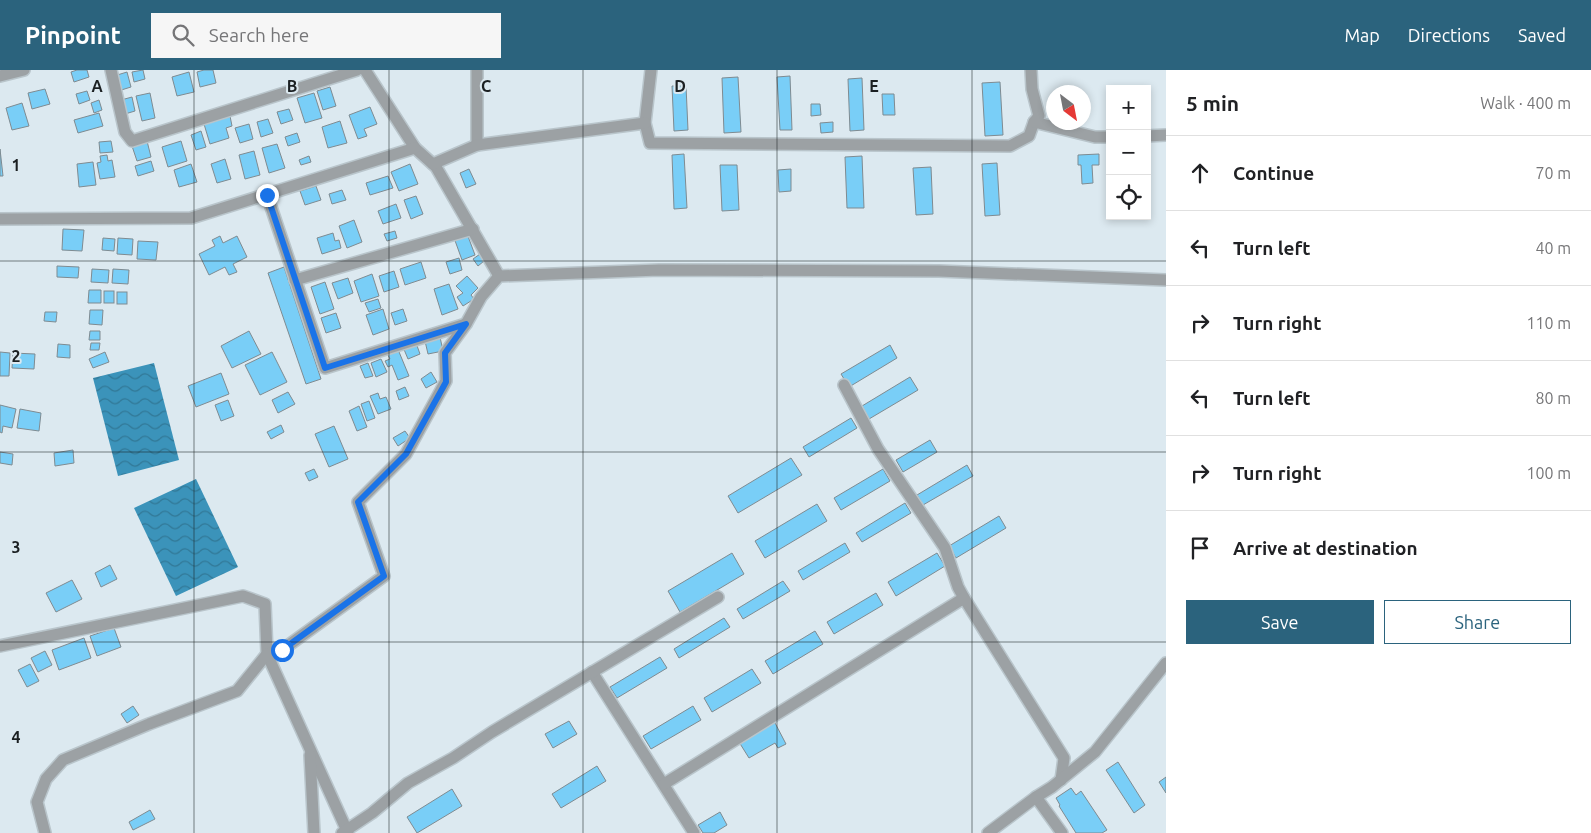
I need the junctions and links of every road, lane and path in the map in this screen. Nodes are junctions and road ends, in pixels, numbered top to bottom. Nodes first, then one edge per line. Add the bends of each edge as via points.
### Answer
1 (111, 70) edge
2 (357, 70) edge
3 (365, 70) edge
4 (477, 70) edge
5 (651, 70) edge
6 (1031, 70) edge
7 (19, 71) edge
8 (0, 76) edge
9 (1034, 122) junction
10 (645, 123) junction
11 (1151, 136) edge
12 (1166, 136) edge
13 (1106, 137) edge
14 (477, 145) junction
15 (415, 148) junction
16 (433, 164) junction
17 (267, 195) junction
18 (0, 219) edge
19 (473, 229) junction
20 (499, 276) junction
21 (295, 280) junction
22 (1166, 280) edge
23 (466, 324) junction
24 (844, 385) dead end
25 (718, 597) dead end
26 (964, 598) junction
27 (0, 646) edge
28 (267, 654) junction
29 (1166, 664) edge
30 (592, 672) junction
31 (310, 748) junction
32 (1061, 780) junction
33 (664, 784) junction
34 (1036, 797) junction
35 (345, 832) edge
36 (45, 833) edge
37 (314, 833) edge
38 (694, 833) edge
39 (988, 833) edge
40 (1062, 833) edge

1 - 2 street via 125,132 132,141
3 - 15 street
4 - 14 street
5 - 10 street
6 - 9 street via 1039,116
7 - 8 street
9 - 10 street via 1029,136 1010,146 650,143
9 - 13 street
10 - 14 street
11 - 12 street
14 - 16 street
15 - 16 street
15 - 17 street
16 - 19 street
17 - 18 street via 191,218
17 - 21 street
19 - 20 street
19 - 21 street
20 - 22 street via 659,270 919,271
20 - 23 street via 481,297
21 - 23 street via 325,368
23 - 28 street via 445,353 446,382 406,454 358,502 384,576 282,650
24 - 26 street via 878,450 945,548
25 - 30 street
26 - 32 street via 1064,758
26 - 33 street
27 - 28 street via 243,596 265,604
28 - 31 street
28 - 36 street via 237,692 63,760 46,779 37,802
29 - 32 street via 1095,752
30 - 33 street
30 - 35 street via 408,783
31 - 35 street
31 - 37 street
32 - 34 street
33 - 38 street
34 - 39 street
34 - 40 street

